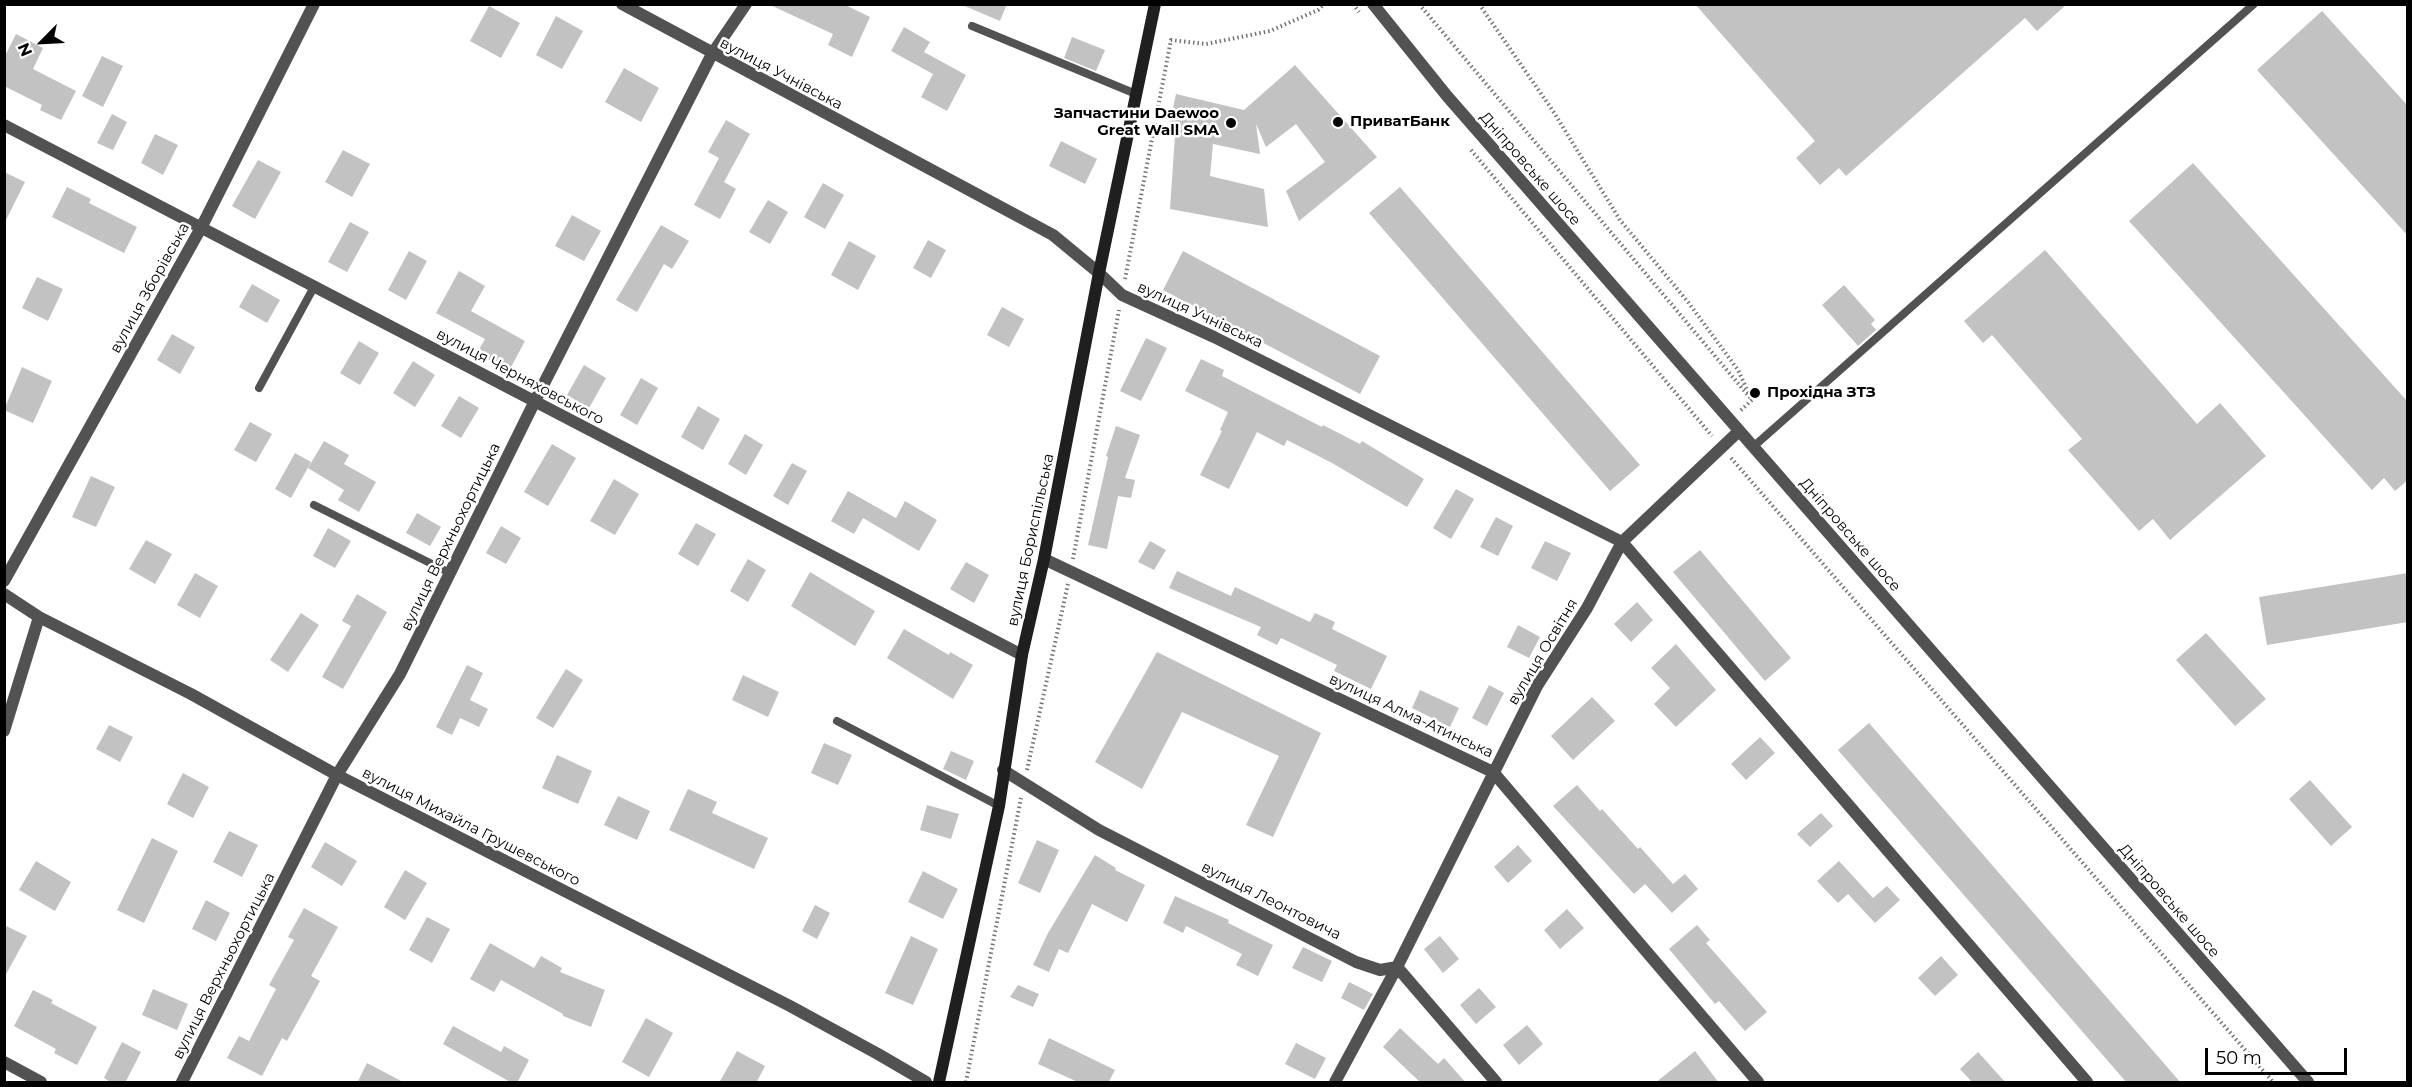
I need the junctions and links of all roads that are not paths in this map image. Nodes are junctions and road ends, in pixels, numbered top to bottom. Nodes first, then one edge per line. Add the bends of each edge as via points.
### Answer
1 (314, 4) edge
2 (622, 4) edge
3 (746, 4) edge
4 (1155, 4) edge
5 (1373, 4) edge
6 (2254, 4) edge
7 (972, 26) dead end
8 (712, 54) junction
9 (1136, 94) junction
10 (4, 125) edge
11 (202, 226) junction
12 (1099, 273) junction
13 (315, 285) junction
14 (259, 388) dead end
15 (535, 401) junction
16 (1739, 431) junction
17 (1753, 447) junction
18 (314, 505) dead end
19 (1622, 542) junction
20 (1044, 559) junction
21 (450, 573) junction
22 (4, 581) edge
23 (4, 594) edge
24 (39, 617) junction
25 (1022, 655) junction
26 (837, 721) dead end
27 (4, 731) edge
28 (1003, 770) junction
29 (1493, 772) junction
30 (338, 775) junction
31 (999, 806) junction
32 (1397, 968) junction
33 (4, 1062) edge
34 (41, 1083) edge
35 (182, 1083) edge
36 (926, 1083) edge
37 (939, 1083) edge
38 (1335, 1083) edge
39 (1496, 1083) edge
40 (1758, 1083) edge
41 (2086, 1083) edge
42 (2308, 1083) edge

1 - 11 street, вулиця Зборівська
2 - 8 street, вулиця Учнівська
3 - 8 street, вулиця Верхньохортицька
4 - 9 main road, вулиця Бориспільська
5 - 16 street, Дніпровське шосе via 1447,96
6 - 17 lane
7 - 9 lane
8 - 12 street, вулиця Учнівська via 1053,235
8 - 15 street, вулиця Верхньохортицька
9 - 12 main road, вулиця Бориспільська
10 - 11 street, вулиця Черняховського
11 - 13 street, вулиця Черняховського
11 - 22 street, вулиця Зборівська
12 - 19 street, вулиця Учнівська via 1122,295 1214,337
12 - 20 main road, вулиця Бориспільська
13 - 14 lane
13 - 15 street, вулиця Черняховського
15 - 21 street, вулиця Верхньохортицька
15 - 25 street, вулиця Черняховського
16 - 17 street, Дніпровське шосе
16 - 19 street, вулиця Освітня
17 - 42 street, Дніпровське шосе
18 - 21 lane
19 - 29 street, вулиця Освітня via 1587,608 1537,686
19 - 41 street
20 - 25 main road, вулиця Бориспільська
20 - 29 street, вулиця Алма-Атинська
21 - 30 street, вулиця Верхньохортицька via 400,674
23 - 24 street, вулиця Михайла Грушевського
24 - 27 street
24 - 30 street, вулиця Михайла Грушевського
25 - 28 main road, вулиця Бориспільська
26 - 31 lane
28 - 31 main road, вулиця Бориспільська
28 - 32 street, вулиця Леонтовича via 1100,830 1356,962 1380,970
29 - 32 street, вулиця Освітня
29 - 40 street, вулиця Алма-Атинська
30 - 35 street, вулиця Верхньохортицька
30 - 36 street, вулиця Михайла Грушевського via 790,1006
31 - 37 main road, вулиця Бориспільська
32 - 38 street, вулиця Освітня
32 - 39 street
33 - 34 street

